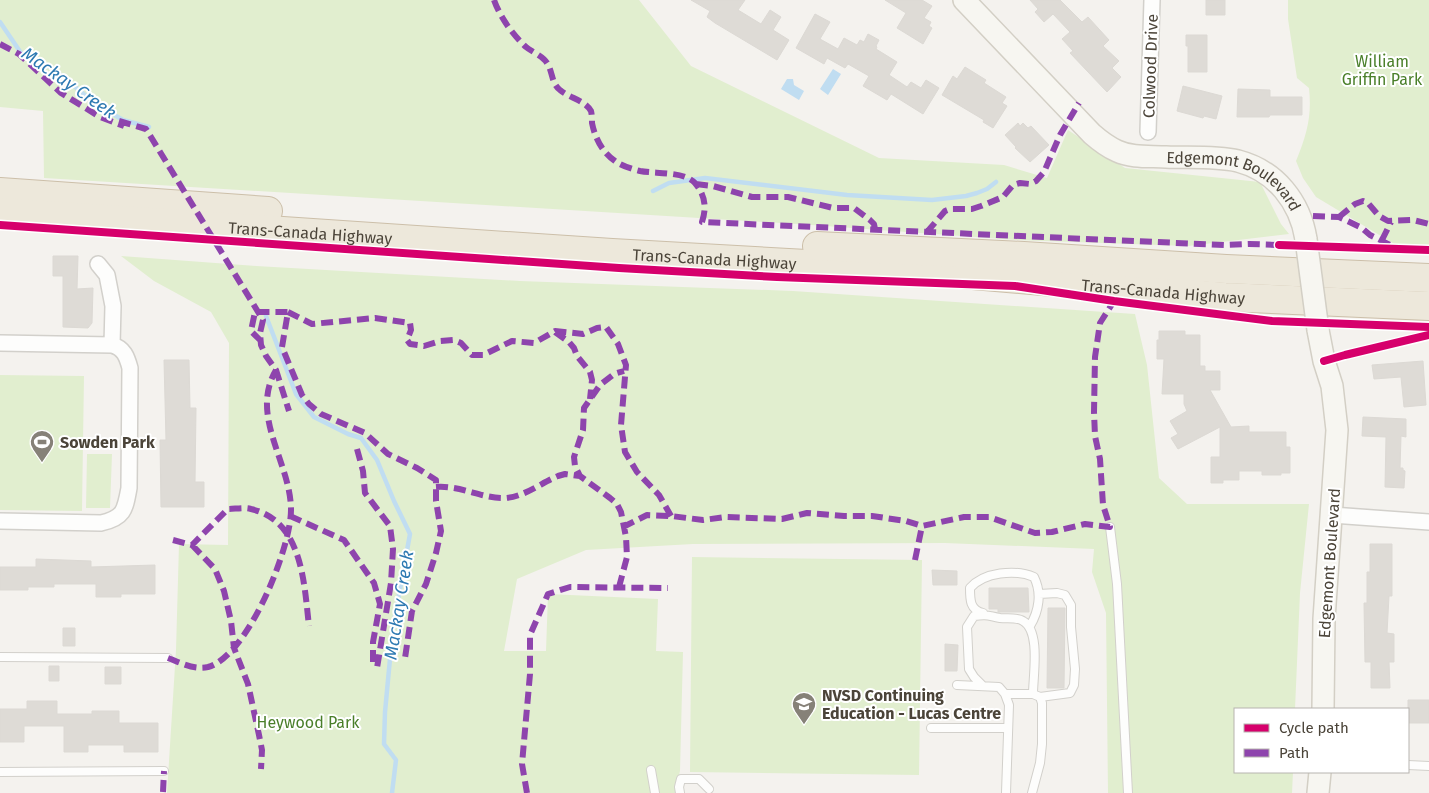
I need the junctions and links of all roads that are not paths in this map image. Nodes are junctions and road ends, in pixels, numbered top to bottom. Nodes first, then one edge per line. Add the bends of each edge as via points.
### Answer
1 (964, 0) edge
2 (1152, 0) edge
3 (1148, 132) dead end
4 (0, 192) edge
5 (0, 212) edge
6 (98, 264) dead end
7 (1427, 278) edge
8 (1429, 306) edge
9 (0, 343) edge
10 (112, 345) junction
11 (1332, 515) junction
12 (0, 522) edge
13 (1429, 522) edge
14 (1110, 527) dead end
15 (1039, 594) junction
16 (988, 614) junction
17 (1030, 626) junction
18 (0, 657) edge
19 (168, 658) dead end
20 (957, 685) dead end
21 (982, 685) junction
22 (1005, 694) junction
23 (1036, 696) junction
24 (1323, 708) edge
25 (931, 728) dead end
26 (1008, 728) junction
27 (1409, 766) edge
28 (1429, 766) edge
29 (651, 770) dead end
30 (164, 771) dead end
31 (0, 772) edge
32 (1320, 773) edge
33 (709, 789) dead end
34 (655, 793) edge
35 (680, 793) edge
36 (1006, 793) edge
37 (1032, 793) edge
38 (1128, 793) edge
39 (1318, 793) edge

1 - 11 street, Edgemont Boulevard, bridge via 1103,143 1134,156 1238,161 1269,175 1286,191 1299,212 1306,239 1318,330 1336,408
2 - 3 street, Colwood Drive
4 - 7 highway, Trans-Canada Highway via 671,238
5 - 8 highway, Trans-Canada Highway via 612,254 916,270 1225,297
6 - 10 street via 107,275 113,306
9 - 10 street
10 - 12 street via 119,346 124,352 130,368 129,488 122,515 100,523
11 - 13 street
11 - 24 street, Edgemont Boulevard via 1324,619
14 - 38 lane via 1117,584
15 - 16 lane via 1038,584 1028,574 992,574 970,588 972,605 977,612
15 - 17 lane via 1036,617
15 - 23 lane via 1065,595 1072,605 1075,669 1070,692
16 - 17 lane via 1021,619
16 - 21 lane via 974,616 967,627 969,669
17 - 23 lane via 1034,642
18 - 19 lane
20 - 21 lane
21 - 22 lane via 999,687
22 - 23 lane
22 - 26 lane via 1009,705
23 - 37 lane via 1042,703 1042,744
25 - 26 lane
26 - 36 lane
27 - 28 lane
29 - 34 lane
30 - 31 lane
32 - 39 street
33 - 35 lane via 699,779 681,779

